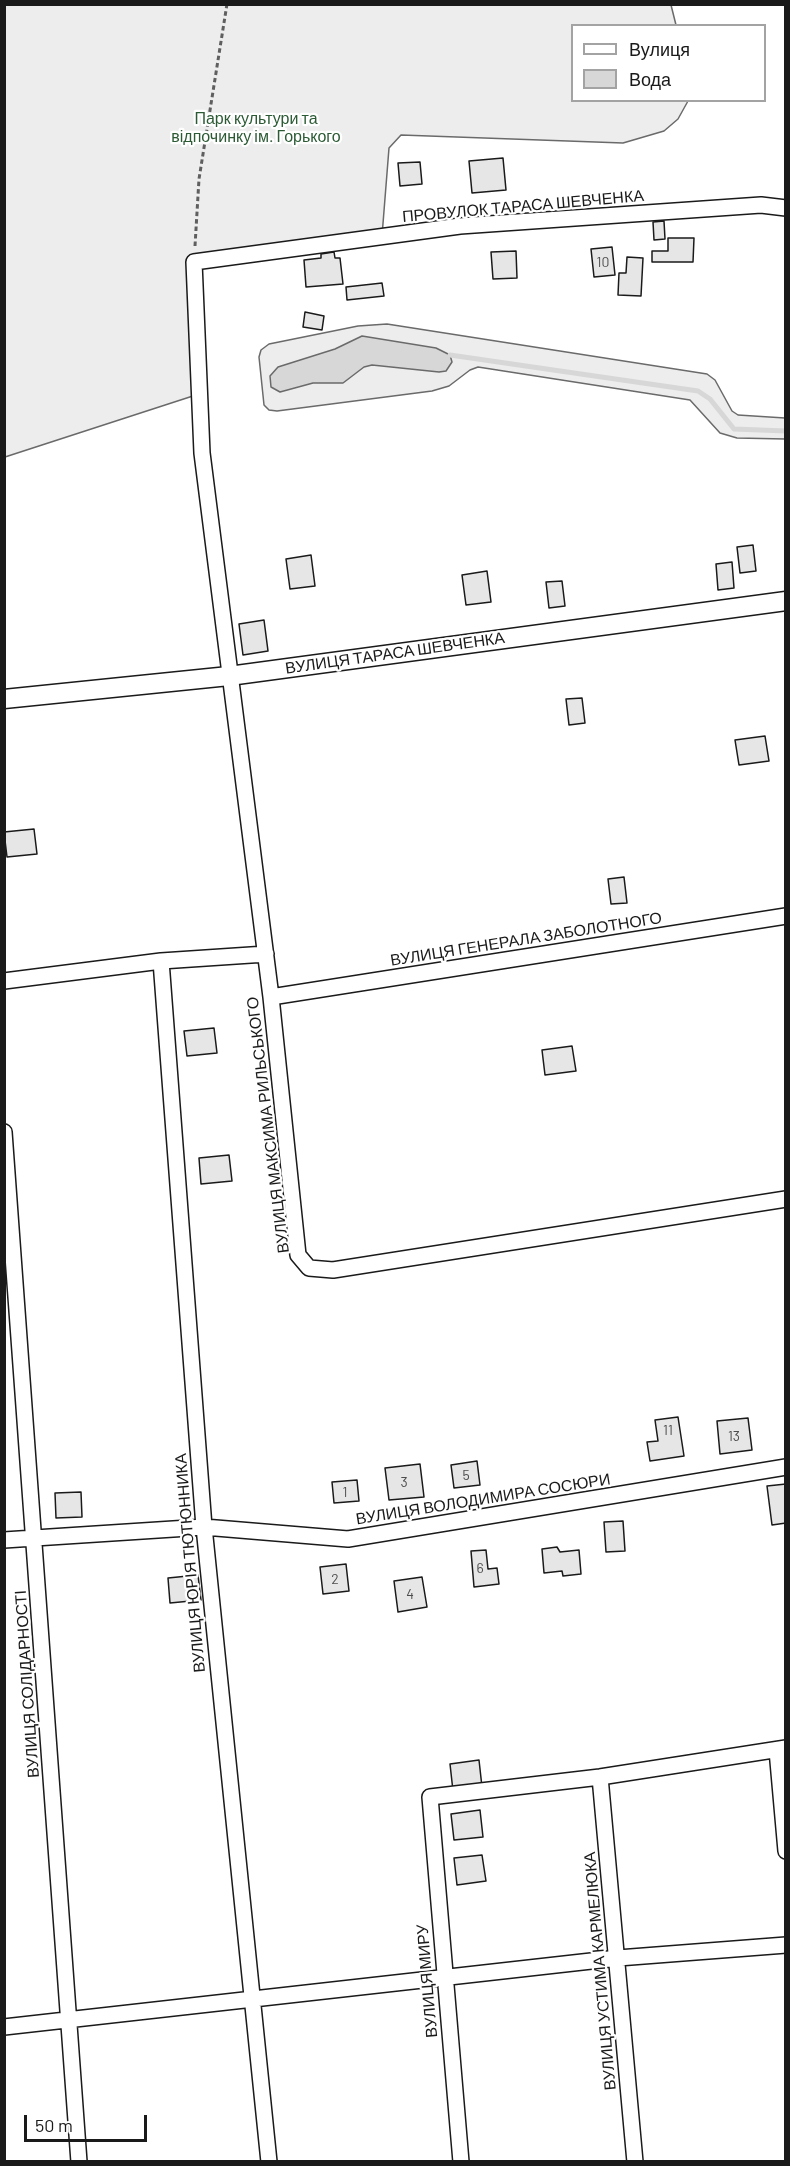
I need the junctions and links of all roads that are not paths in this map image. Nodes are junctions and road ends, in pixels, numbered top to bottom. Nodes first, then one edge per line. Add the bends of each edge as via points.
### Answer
1 (786, 208) edge
2 (194, 262) joint
3 (786, 601) edge
4 (229, 676) junction
5 (4, 699) edge
6 (786, 916) edge
7 (266, 954) junction
8 (160, 961) junction
9 (4, 981) edge
10 (271, 997) junction
11 (4, 1132) edge
12 (786, 1199) edge
13 (786, 1467) edge
14 (204, 1527) junction
15 (34, 1538) junction
16 (4, 1540) edge
17 (781, 1749) edge
18 (600, 1777) junction
19 (786, 1851) edge
20 (786, 1945) edge
21 (618, 1958) junction
22 (445, 1979) junction
23 (252, 1999) junction
24 (69, 2022) junction
25 (4, 2027) edge
26 (79, 2162) edge
27 (269, 2162) edge
28 (461, 2162) edge
29 (635, 2162) edge

1 - 2 street, ПРОВУЛОК ТАРАСА ШЕВЧЕНКА via 761,205 460,226
2 - 4 street, ВУЛИЦЯ МАКСИМА РИЛЬСЬКОГО via 202,453
3 - 4 street, ВУЛИЦЯ ТАРАСА ШЕВЧЕНКА
4 - 5 street, ВУЛИЦЯ ТАРАСА ШЕВЧЕНКА
4 - 7 street, ВУЛИЦЯ МАКСИМА РИЛЬСЬКОГО
6 - 10 street, ВУЛИЦЯ ГЕНЕРАЛА ЗАБОЛОТНОГО
7 - 8 street
7 - 10 street, ВУЛИЦЯ МАКСИМА РИЛЬСЬКОГО
8 - 9 street
8 - 14 street, ВУЛИЦЯ ЮРІЯ ТЮТЮННИКА
10 - 12 street, ВУЛИЦЯ МАКСИМА РИЛЬСЬКОГО via 297,1255 309,1268 333,1270
11 - 15 street, ВУЛИЦЯ СОЛІДАРНОСТІ
13 - 14 street, ВУЛИЦЯ ВОЛОДИМИРА СОСЮРИ via 348,1539
14 - 15 street, ВУЛИЦЯ ВОЛОДИМИРА СОСЮРИ
14 - 23 street, ВУЛИЦЯ ЮРІЯ ТЮТЮННИКА
15 - 16 street, ВУЛИЦЯ ВОЛОДИМИРА СОСЮРИ
15 - 24 street, ВУЛИЦЯ СОЛІДАРНОСТІ
17 - 18 street
17 - 19 street
18 - 21 street, ВУЛИЦЯ УСТИМА КАРМЕЛЮКА
18 - 22 street, ВУЛИЦЯ МИРУ via 430,1797
20 - 21 street
21 - 22 street
21 - 29 street, ВУЛИЦЯ УСТИМА КАРМЕЛЮКА
22 - 23 street
22 - 28 street, ВУЛИЦЯ МИРУ
23 - 24 street
23 - 27 street, ВУЛИЦЯ ЮРІЯ ТЮТЮННИКА
24 - 25 street
24 - 26 street, ВУЛИЦЯ СОЛІДАРНОСТІ

